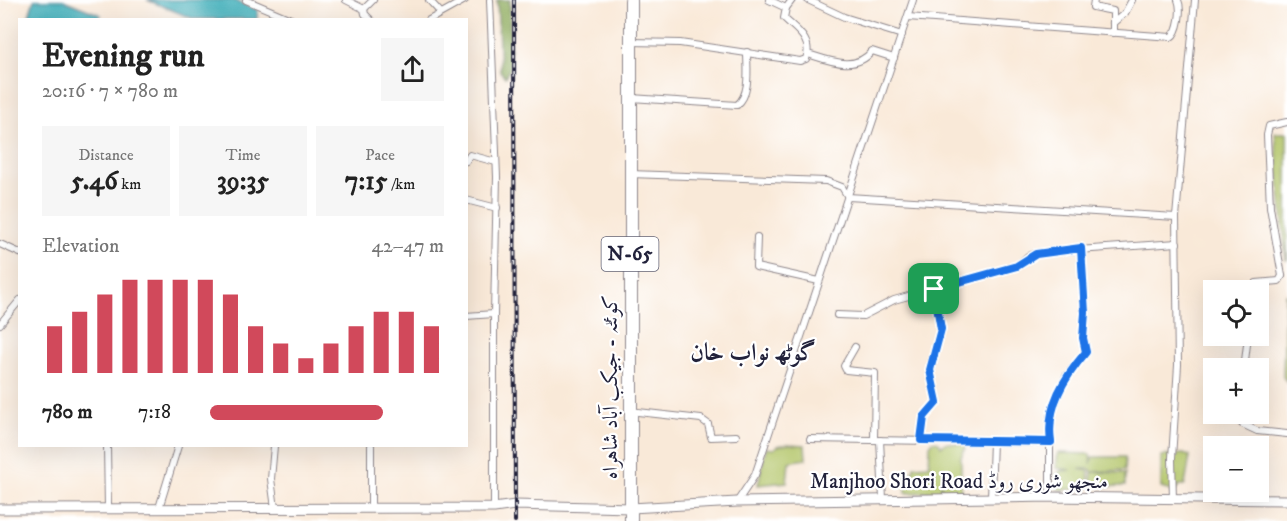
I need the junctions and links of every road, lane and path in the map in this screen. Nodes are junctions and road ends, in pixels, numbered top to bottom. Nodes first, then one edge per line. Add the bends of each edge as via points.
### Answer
1 (246, 0) edge
2 (346, 0) edge
3 (373, 0) edge
4 (429, 0) edge
5 (465, 0) edge
6 (490, 0) edge
7 (632, 0) edge
8 (769, 0) edge
9 (792, 0) edge
10 (808, 0) edge
11 (913, 0) edge
12 (1094, 0) edge
13 (1132, 0) edge
14 (1178, 0) edge
15 (1195, 0) edge
16 (786, 8) junction
17 (364, 9) junction
18 (440, 12) junction
19 (908, 17) junction
20 (288, 18) edge
21 (369, 18) edge
22 (432, 18) edge
23 (1113, 23) junction
24 (1113, 33) junction
25 (902, 35) junction
26 (631, 42) junction
27 (747, 52) junction
28 (808, 54) junction
29 (894, 58) junction
30 (631, 98) junction
31 (1287, 122) edge
32 (468, 158) edge
33 (496, 162) junction
34 (630, 174) junction
35 (848, 197) junction
36 (468, 201) edge
37 (497, 208) junction
38 (1176, 217) junction
39 (756, 237) dead end
40 (1177, 243) junction
41 (0, 244) edge
42 (1081, 248) junction
43 (18, 252) edge
44 (1284, 277) edge
45 (819, 281) junction
46 (1269, 283) edge
47 (934, 289) junction
48 (18, 302) edge
49 (494, 314) junction
50 (837, 315) dead end
51 (468, 316) edge
52 (0, 324) edge
53 (855, 347) dead end
54 (629, 411) junction
55 (1242, 424) edge
56 (1287, 434) edge
57 (736, 436) dead end
58 (810, 439) dead end
59 (877, 440) junction
60 (921, 440) junction
61 (993, 441) junction
62 (1051, 442) junction
63 (107, 447) edge
64 (178, 447) edge
65 (274, 447) edge
66 (371, 447) edge
67 (1050, 496) junction
68 (991, 498) junction
69 (883, 499) junction
70 (1173, 500) junction
71 (1287, 500) edge
72 (737, 502) junction
73 (494, 507) junction
74 (108, 508) junction
75 (159, 508) junction
76 (275, 508) junction
77 (371, 508) junction
78 (0, 509) edge
79 (631, 515) edge

1 - 20 street
2 - 17 street
3 - 17 street
4 - 18 street
5 - 18 street
6 - 33 street
7 - 26 highway, کوئٹہ - جیکب آباد شاہراہ / N-65
8 - 16 street
9 - 16 street
10 - 25 street via 844,17
11 - 19 street
12 - 23 street via 1093,7 1113,11
13 - 23 street
14 - 24 street via 1173,37
15 - 38 street
16 - 28 street via 784,18 804,35
17 - 21 street
18 - 22 street
19 - 24 street
19 - 25 street
23 - 24 street
25 - 29 street
26 - 27 street via 680,43
26 - 30 highway, کوئٹہ - جیکب آباد شاہراہ / N-65
27 - 28 street via 800,61
27 - 30 street via 746,90 737,105
28 - 29 street via 852,64 866,59 872,51
29 - 35 street
30 - 34 highway, کوئٹہ - جیکب آباد شاہراہ / N-65
31 - 44 street via 1269,126 1267,135 1272,226
32 - 33 street via 470,155
33 - 37 street
34 - 35 street via 826,181 842,187
34 - 54 highway, کوئٹہ - جیکب آباد شاہراہ / N-65
35 - 38 street
35 - 45 street
36 - 37 street
37 - 49 street
38 - 40 street
39 - 45 street via 756,267
40 - 42 street
40 - 70 street
41 - 43 street
42 - 47 street via 1036,254 1017,266
42 - 62 street via 1086,352 1061,388 1050,417
44 - 46 street
45 - 72 street via 755,475
47 - 50 street via 894,300 863,316
47 - 60 street via 941,329 930,370 937,402 924,417
48 - 52 street
49 - 51 street
49 - 73 street
53 - 59 street via 844,366 846,370 875,373
54 - 57 street via 702,419 708,424 711,437
54 - 79 highway, کوئٹہ - جیکب آباد شاہراہ / N-65
55 - 56 street via 1257,431
58 - 59 street
59 - 60 street
59 - 69 street
60 - 61 street
61 - 62 street
61 - 68 street
62 - 67 street
63 - 74 street
64 - 75 street
65 - 76 street via 271,479
66 - 77 street
67 - 68 street, Manjhoo Shori Road منجھو شوری روڈ
67 - 70 street, Manjhoo Shori Road منجھو شوری روڈ
68 - 69 street, Manjhoo Shori Road منجھو شوری روڈ
69 - 72 street, Manjhoo Shori Road منجھو شوری روڈ
70 - 71 street, Manjhoo Shori Road منجھو شوری روڈ
72 - 79 street, Manjhoo Shori Road منجھو شوری روڈ
73 - 77 street, Manjhoo Shori Road منجھو شوری روڈ
73 - 79 street, Manjhoo Shori Road منجھو شوری روڈ via 515,505
74 - 75 street, Manjhoo Shori Road منجھو شوری روڈ
74 - 78 street, Manjhoo Shori Road منجھو شوری روڈ
75 - 76 street, Manjhoo Shori Road منجھو شوری روڈ
76 - 77 street, Manjhoo Shori Road منجھو شوری روڈ

